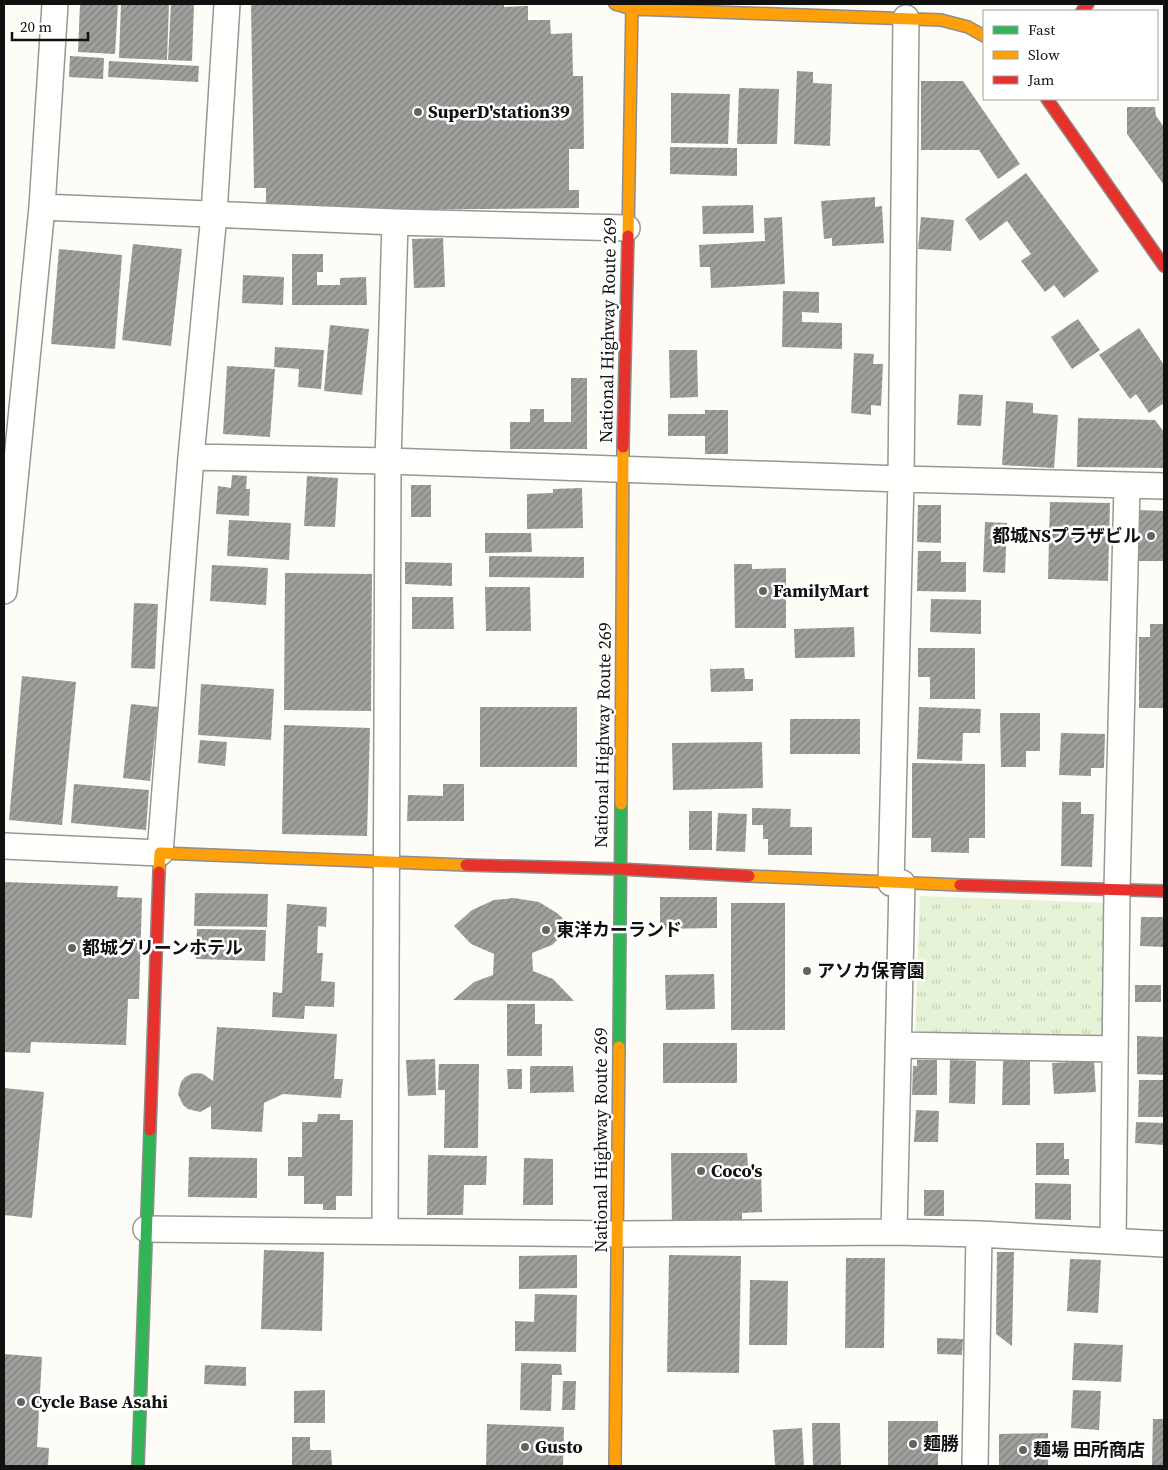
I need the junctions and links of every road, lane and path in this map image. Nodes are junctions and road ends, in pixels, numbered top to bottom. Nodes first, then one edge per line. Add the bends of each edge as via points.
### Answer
1 (54, 4) edge
2 (227, 4) edge
3 (615, 4) edge
4 (630, 5) edge
5 (906, 18) junction
6 (983, 35) edge
7 (1048, 100) edge
8 (42, 207) junction
9 (214, 214) junction
10 (395, 222) junction
11 (627, 228) junction
12 (1164, 266) edge
13 (191, 458) junction
14 (388, 461) junction
15 (623, 469) junction
16 (902, 479) junction
17 (1128, 486) junction
18 (1164, 486) edge
19 (4, 591) edge
20 (4, 846) edge
21 (160, 853) junction
22 (386, 863) junction
23 (619, 870) junction
24 (897, 883) junction
25 (1117, 889) junction
26 (1164, 891) edge
27 (898, 1045) junction
28 (1115, 1049) junction
29 (146, 1229) junction
30 (385, 1230) junction
31 (894, 1232) junction
32 (618, 1234) junction
33 (979, 1234) junction
34 (1113, 1240) junction
35 (1164, 1244) edge
36 (138, 1466) edge
37 (615, 1466) edge
38 (975, 1466) edge

1 - 8 street
2 - 9 street
3 - 4 main road
4 - 5 main road
4 - 11 main road, National Highway Route 269
5 - 6 main road via 941,20 968,27
5 - 16 street
7 - 12 main road
8 - 9 street
8 - 19 street
9 - 10 street
9 - 13 street
10 - 11 street
10 - 14 street
11 - 15 main road, National Highway Route 269
13 - 14 street
13 - 21 street
14 - 15 street
14 - 22 street
15 - 16 street
15 - 23 main road, National Highway Route 269
16 - 17 street
16 - 24 street
17 - 18 street
17 - 25 street
20 - 21 street
21 - 22 main road
21 - 29 main road
22 - 23 main road
22 - 30 street
23 - 24 main road
23 - 32 main road, National Highway Route 269
24 - 25 main road
24 - 27 street
25 - 26 main road
25 - 28 street
27 - 28 street
27 - 31 street
28 - 34 street
29 - 30 street
29 - 36 main road
30 - 32 street
31 - 32 street
31 - 33 street
32 - 37 main road, National Highway Route 269
33 - 34 street
33 - 38 street
34 - 35 street

